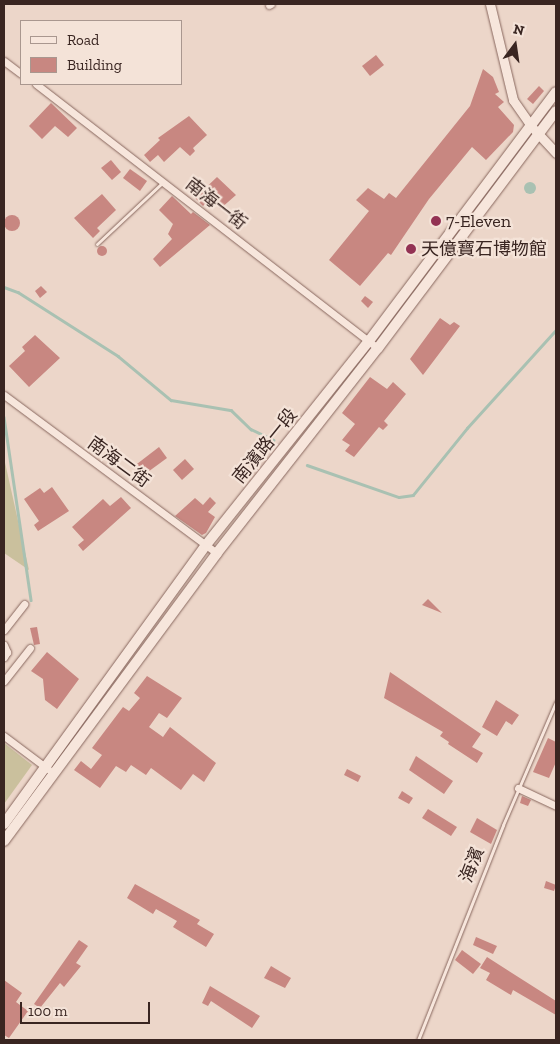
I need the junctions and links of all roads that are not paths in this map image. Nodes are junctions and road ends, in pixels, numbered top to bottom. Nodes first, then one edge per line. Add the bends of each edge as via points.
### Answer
1 (490, 4) edge
2 (4, 61) edge
3 (20, 73) edge
4 (37, 85) edge
5 (556, 92) edge
6 (556, 111) edge
7 (531, 126) junction
8 (539, 134) junction
9 (556, 153) edge
10 (164, 182) junction
11 (97, 244) dead end
12 (369, 341) junction
13 (378, 348) junction
14 (4, 395) edge
15 (206, 545) junction
16 (217, 553) junction
17 (24, 604) dead end
18 (4, 630) edge
19 (4, 645) edge
20 (30, 648) dead end
21 (4, 658) edge
22 (4, 671) edge
23 (4, 676) edge
24 (4, 681) edge
25 (556, 702) edge
26 (4, 736) edge
27 (50, 771) junction
28 (518, 788) junction
29 (556, 806) edge
30 (4, 824) edge
31 (4, 841) edge
32 (418, 1040) edge

1 - 7 street via 513,100
2 - 3 street
4 - 10 street, 南海一街
5 - 7 main road, 南濱路一段
6 - 8 main road, 南濱路一段
7 - 8 street
7 - 12 main road, 南濱路一段
8 - 9 street
8 - 13 main road, 南濱路一段
10 - 11 lane
10 - 12 street, 南海一街
12 - 13 street, 南海一街
12 - 15 main road, 南濱路一段
13 - 16 main road, 南濱路一段
14 - 15 street, 南海二街
15 - 16 street, 南海二街
15 - 27 main road, 南濱路一段
16 - 27 main road, 南濱路一段
17 - 18 street
19 - 21 street via 7,652
20 - 24 street
22 - 23 street
25 - 28 lane, 海濱
26 - 27 street
27 - 30 main road, 南濱路一段
27 - 31 main road, 南濱路一段
28 - 29 street
28 - 32 lane, 海濱

